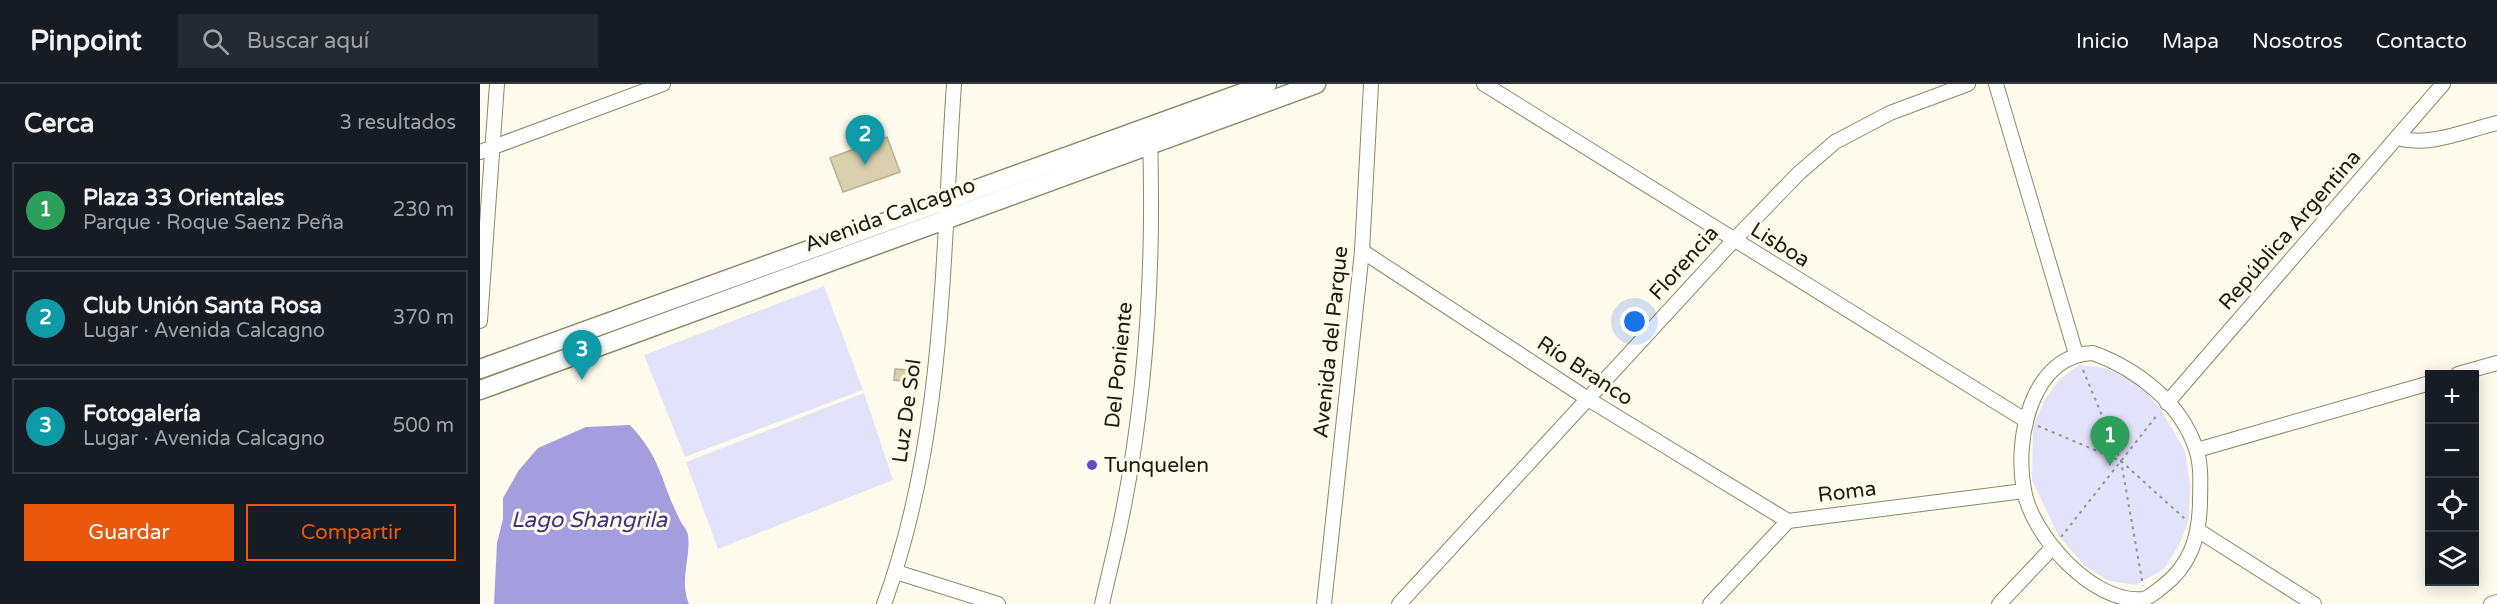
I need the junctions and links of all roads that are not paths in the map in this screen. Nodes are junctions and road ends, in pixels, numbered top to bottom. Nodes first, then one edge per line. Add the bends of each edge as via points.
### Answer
1 (497, 84) edge
2 (663, 84) edge
3 (954, 84) edge
4 (1267, 84) edge
5 (1316, 84) edge
6 (1371, 84) edge
7 (1485, 84) edge
8 (1968, 84) edge
9 (1996, 84) edge
10 (2443, 84) edge
11 (2497, 123) edge
12 (1150, 126) junction
13 (2397, 138) junction
14 (1150, 145) junction
15 (486, 150) edge
16 (946, 199) junction
17 (945, 219) junction
18 (1733, 241) junction
19 (1362, 251) junction
20 (480, 321) edge
21 (2076, 354) junction
22 (2497, 363) edge
23 (480, 369) edge
24 (2474, 370) edge
25 (2425, 384) edge
26 (480, 390) edge
27 (1588, 399) junction
28 (2168, 403) junction
29 (2025, 420) junction
30 (2197, 450) junction
31 (2024, 491) junction
32 (1788, 521) junction
33 (2199, 531) junction
34 (2053, 547) junction
35 (896, 572) junction
36 (2147, 601) edge
37 (2497, 602) edge
38 (884, 604) edge
39 (998, 604) edge
40 (1102, 604) edge
41 (1324, 604) edge
42 (1399, 604) edge
43 (1710, 604) edge
44 (1999, 604) edge
45 (2314, 604) edge
46 (2491, 604) edge

1 - 15 street
2 - 15 street
3 - 16 street, Luz De Sol
4 - 12 street, Avenida Calcagno
5 - 14 street, Avenida Calcagno
6 - 19 street, Avenida del Parque
7 - 18 street, Lisboa
8 - 18 street, Florencia via 1890,113 1835,142
9 - 21 street
10 - 13 street, República Argentina
11 - 13 street via 2415,143
12 - 14 street, Del Poniente
12 - 16 street, Avenida Calcagno
13 - 28 street, República Argentina
14 - 17 street, Avenida Calcagno
14 - 40 street, Del Poniente via 1153,194 1144,359 1124,510
15 - 20 street
16 - 17 street, Luz De Sol
16 - 23 street, Avenida Calcagno
17 - 26 street, Avenida Calcagno
17 - 35 street, Luz De Sol via 942,305 929,422
18 - 27 street, Florencia
18 - 29 street, Lisboa
19 - 27 street, Río Branco
19 - 41 street, Avenida del Parque
21 - 28 street via 2093,353 2127,367
21 - 29 street via 2048,374 2032,399
22 - 24 street
25 - 30 street
27 - 32 street, Río Branco
27 - 42 street, Florencia
28 - 30 street
29 - 31 street
30 - 33 street
31 - 32 street, Roma
31 - 34 street
32 - 43 street
33 - 36 street via 2190,556
33 - 45 street
34 - 36 street via 2101,591 2123,599
34 - 44 street
35 - 38 street, Luz De Sol
35 - 39 street
37 - 46 street

